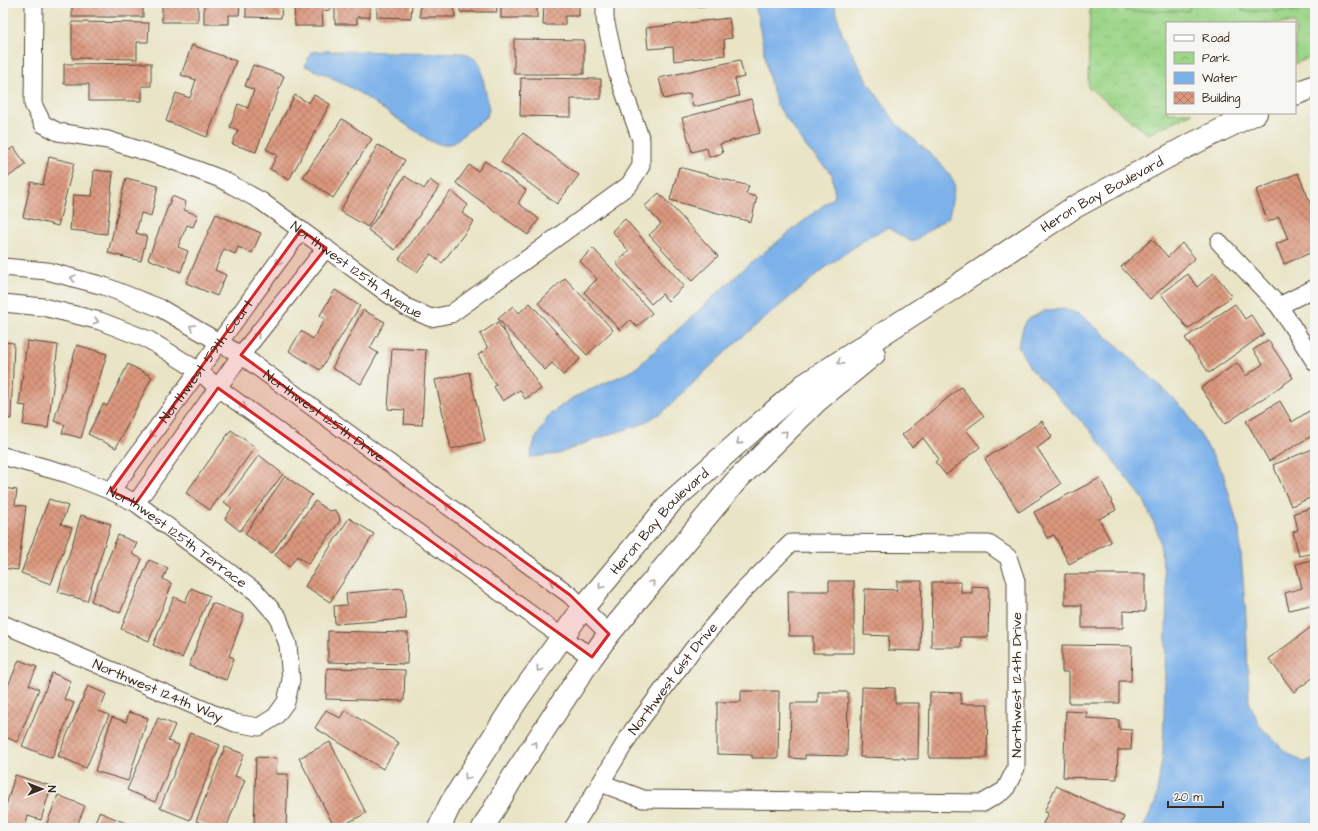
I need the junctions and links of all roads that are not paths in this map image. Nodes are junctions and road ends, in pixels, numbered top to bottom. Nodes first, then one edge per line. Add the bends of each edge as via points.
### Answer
1 (34, 3) edge
2 (605, 3) edge
3 (1315, 86) edge
4 (1296, 94) edge
5 (1254, 114) edge
6 (301, 230) junction
7 (1219, 242) dead end
8 (326, 248) junction
9 (3, 266) edge
10 (955, 287) junction
11 (1315, 288) edge
12 (3, 303) edge
13 (1279, 306) junction
14 (219, 343) junction
15 (241, 355) junction
16 (1315, 362) edge
17 (199, 371) junction
18 (218, 388) junction
19 (3, 456) edge
20 (112, 491) junction
21 (136, 503) junction
22 (791, 542) joint
23 (583, 608) junction
24 (3, 624) edge
25 (609, 634) junction
26 (562, 637) junction
27 (592, 657) junction
28 (291, 680) joint
29 (601, 783) junction
30 (439, 828) edge
31 (483, 828) edge
32 (573, 828) edge

1 - 6 street, Northwest 125th Avenue via 33,104 43,124 58,132 108,140 221,179 262,201
2 - 8 street, Northwest 125th Avenue via 605,20 617,72 641,140 641,166 629,185 451,314 431,318 406,306
3 - 4 street
5 - 10 street, Heron Bay Boulevard via 1184,148 1073,208
6 - 8 street, Northwest 125th Avenue
6 -> 14 street, Northwest 59th Court
7 - 13 street
15 -> 8 street, Northwest 59th Court
14 -> 9 street, Northwest 125th Drive via 160,308 104,286 47,271
10 -> 23 street, Heron Bay Boulevard via 804,385 672,501
25 -> 10 street, Heron Bay Boulevard via 735,482 817,401
11 - 13 street
12 -> 17 street via 43,306 100,321 149,340
13 - 16 street
14 - 15 street, Northwest 125th Drive
14 - 17 street, Northwest 59th Court
15 - 18 street, Northwest 59th Court
23 -> 15 street, Northwest 125th Drive via 570,595
17 - 18 street
17 -> 20 street, Northwest 59th Court
18 - 21 street, Northwest 59th Court
18 -> 26 street
19 - 20 street, Northwest 125th Terrace via 68,474
20 - 21 street, Northwest 125th Terrace
21 - 28 street, Northwest 125th Terrace via 256,592 278,617 288,645
22 - 29 street, Northwest 61st Drive via 693,649 633,730
22 - 29 street, Northwest 124th Drive via 989,544 1008,557 1016,580 1016,768 1005,790 983,803 643,799
23 - 25 street, Northwest 125th Drive
23 - 26 street, Heron Bay Boulevard
24 - 28 street, Northwest 124th Way via 235,723 259,727 275,717 286,702
25 - 27 street, Heron Bay Boulevard
26 - 27 street
26 -> 30 street, Heron Bay Boulevard via 517,700 451,803
31 -> 27 street, Heron Bay Boulevard via 513,777
29 - 32 street, Northwest 61st Drive

